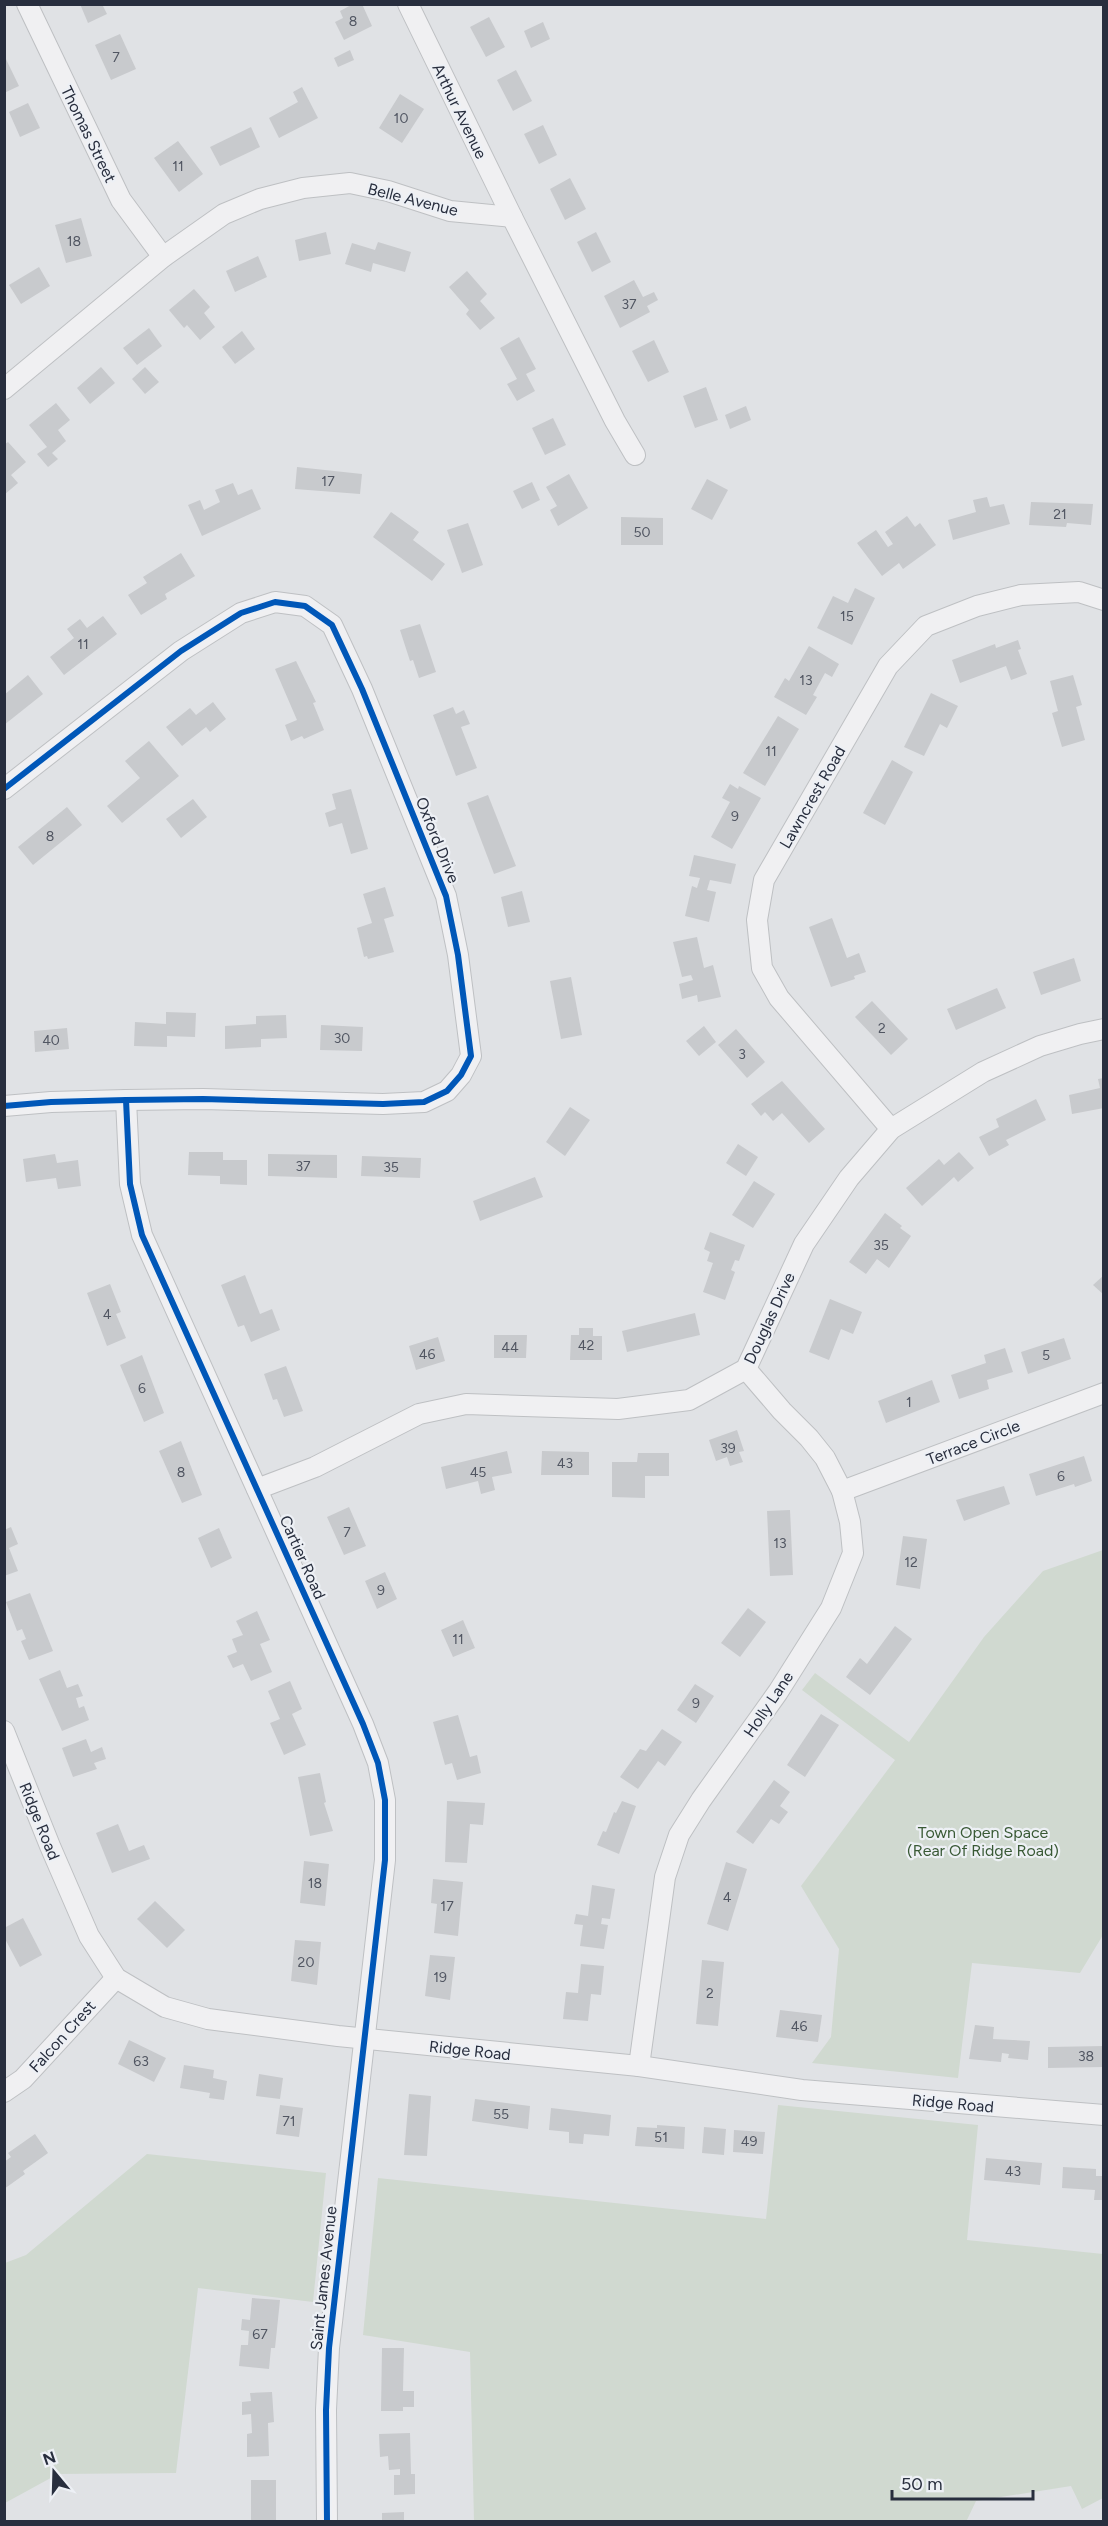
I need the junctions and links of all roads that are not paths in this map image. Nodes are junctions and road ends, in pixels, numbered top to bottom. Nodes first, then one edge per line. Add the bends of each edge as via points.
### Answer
1 (27, 4) edge
2 (408, 4) edge
3 (512, 217) junction
4 (163, 257) junction
5 (4, 389) edge
6 (635, 455) dead end
7 (1104, 600) edge
8 (4, 789) edge
9 (1104, 1029) edge
10 (126, 1100) junction
11 (4, 1106) edge
12 (891, 1129) junction
13 (746, 1369) junction
14 (1104, 1393) edge
15 (257, 1489) junction
16 (842, 1491) junction
17 (4, 1731) edge
18 (116, 1978) junction
19 (363, 2039) junction
20 (639, 2066) junction
21 (4, 2092) edge
22 (1104, 2115) edge
23 (327, 2522) edge

1 - 4 street, Thomas Street via 121,200
2 - 3 street, Arthur Avenue
3 - 4 street, Belle Avenue via 450,211 350,183 303,188 224,214
3 - 6 street
4 - 5 street, Belle Avenue
7 - 12 street, Lawncrest Road via 1078,592 1021,595 926,626 888,666 764,880 757,920 762,968 779,998
8 - 10 street, Oxford Drive via 182,651 241,613 275,602 305,606 332,625 446,896 471,1056 447,1091 424,1102 383,1104
9 - 12 street, Douglas Drive via 1040,1046 983,1072
10 - 11 street, Oxford Drive
10 - 15 street, Cartier Road via 130,1184 142,1235
12 - 13 street, Douglas Drive via 849,1178 804,1244
13 - 15 street, Douglas Drive via 689,1400 618,1409 466,1404 418,1414 315,1467
13 - 16 street, Holly Lane via 825,1458
14 - 16 street, Terrace Circle
15 - 19 street, Cartier Road via 378,1763 385,1800 385,1860
16 - 20 street, Holly Lane via 853,1553 835,1599 778,1692 679,1835 664,1876
17 - 18 street, Ridge Road via 71,1897 89,1936
18 - 19 street, Ridge Road via 165,2007 208,2019
18 - 21 street, Falcon Crest via 23,2079
19 - 20 street, Ridge Road
19 - 23 street, Saint James Avenue via 329,2348
20 - 22 street, Ridge Road via 802,2090

